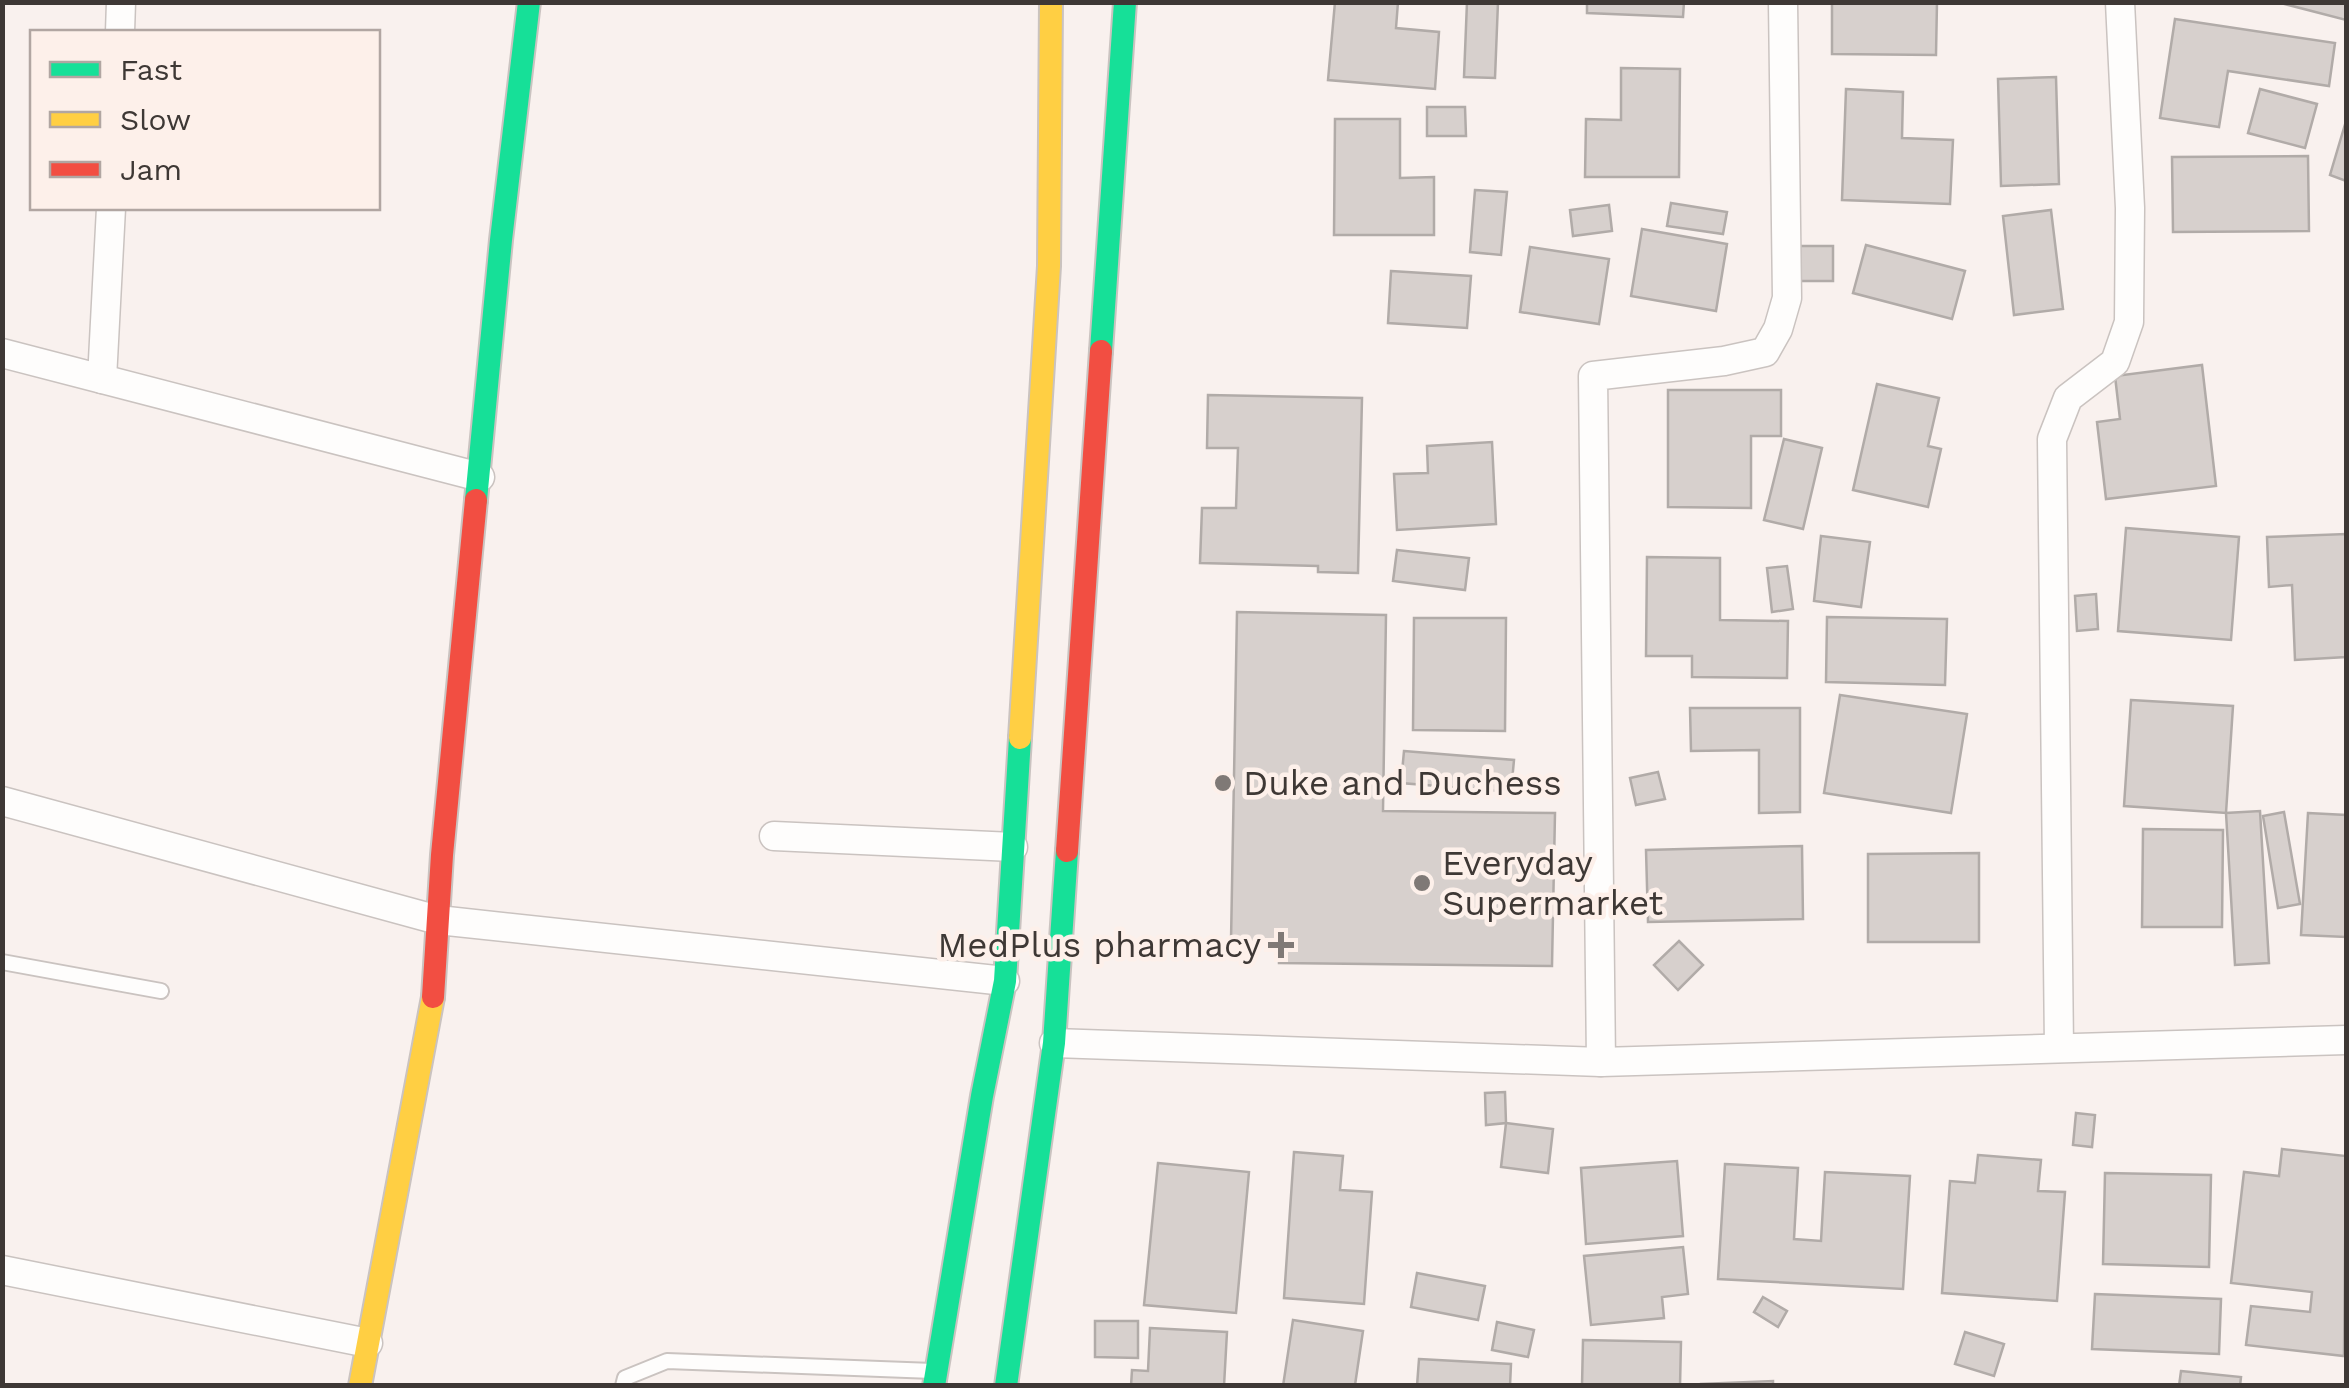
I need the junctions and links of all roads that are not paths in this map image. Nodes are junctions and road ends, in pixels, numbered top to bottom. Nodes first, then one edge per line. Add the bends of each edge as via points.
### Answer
1 (122, 2) edge
2 (529, 2) edge
3 (1051, 2) edge
4 (1125, 2) edge
5 (1783, 2) edge
6 (2120, 2) edge
7 (120, 30) edge
8 (111, 210) edge
9 (2, 353) edge
10 (102, 378) junction
11 (480, 478) junction
12 (2, 801) edge
13 (774, 836) dead end
14 (1013, 847) junction
15 (438, 920) junction
16 (2, 962) edge
17 (1004, 981) junction
18 (161, 990) dead end
19 (2346, 1040) edge
20 (1054, 1043) junction
21 (2059, 1048) junction
22 (1601, 1062) junction
23 (2, 1270) edge
24 (368, 1343) junction
25 (935, 1378) edge
26 (360, 1386) edge
27 (623, 1386) edge
28 (1006, 1386) edge

1 - 7 street
2 - 11 main road
3 - 14 main road via 1049,266
4 - 20 main road
5 - 22 street via 1786,298 1778,329 1764,352 1593,376
6 - 21 street via 2128,322 2115,362 2068,398 2052,438
8 - 10 street
9 - 10 street
10 - 11 street
11 - 15 main road
12 - 15 street
13 - 14 street
14 - 17 main road
15 - 17 street
15 - 24 main road via 432,1006
16 - 18 lane
17 - 25 main road
19 - 21 street
20 - 22 street
20 - 28 main road
21 - 22 street
23 - 24 street
24 - 26 main road
25 - 27 lane via 667,1361 625,1378

